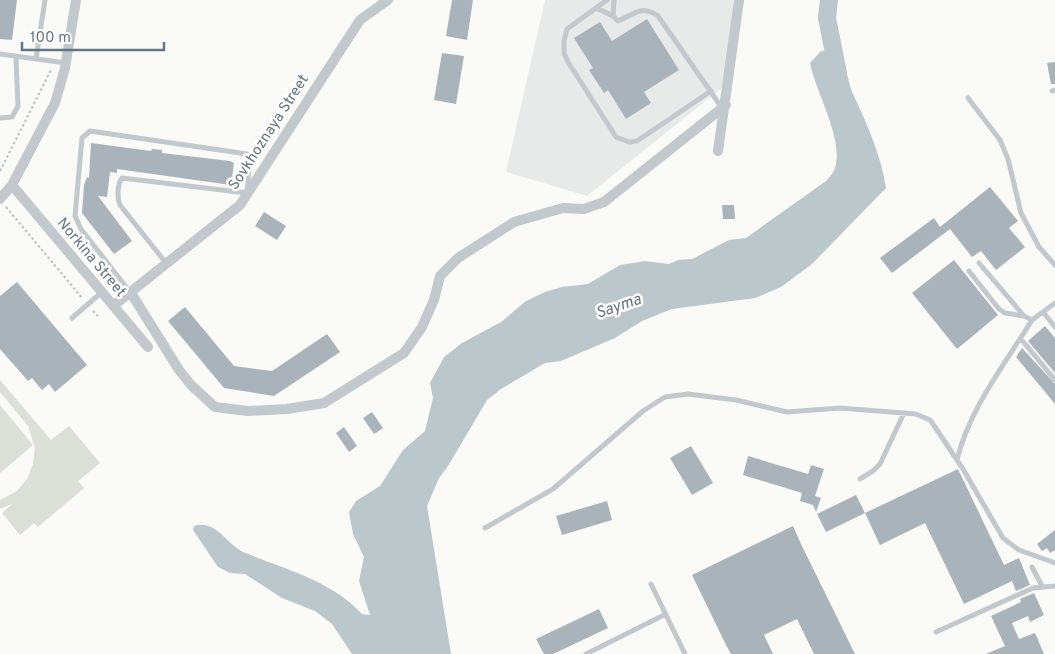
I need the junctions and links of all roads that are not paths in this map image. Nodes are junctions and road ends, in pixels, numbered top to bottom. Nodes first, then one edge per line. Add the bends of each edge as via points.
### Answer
1 (45, 0) edge
2 (76, 0) edge
3 (388, 0) edge
4 (607, 0) edge
5 (614, 0) edge
6 (738, 0) edge
7 (596, 8) junction
8 (613, 16) junction
9 (0, 54) edge
10 (16, 57) junction
11 (36, 60) junction
12 (66, 63) junction
13 (711, 91) junction
14 (968, 98) dead end
15 (724, 106) junction
16 (0, 118) edge
17 (718, 151) dead end
18 (12, 185) junction
19 (247, 193) junction
20 (3, 203) edge
21 (979, 263) dead end
22 (167, 264) junction
23 (1055, 265) edge
24 (969, 271) dead end
25 (102, 292) junction
26 (131, 293) junction
27 (1055, 303) edge
28 (113, 306) junction
29 (1042, 312) junction
30 (1024, 316) junction
31 (72, 318) dead end
32 (1032, 320) junction
33 (1055, 327) edge
34 (1021, 339) junction
35 (148, 348) dead end
36 (1055, 380) edge
37 (904, 412) junction
38 (957, 460) junction
39 (860, 480) dead end
40 (485, 528) dead end
41 (1055, 563) edge
42 (1032, 567) dead end
43 (651, 584) dead end
44 (1042, 586) junction
45 (1055, 586) edge
46 (666, 614) junction
47 (936, 632) dead end
48 (586, 654) edge
49 (685, 654) edge

1 - 11 lane
2 - 12 street
3 - 19 street, Sovkhoznaya Street via 360,20
4 - 7 lane
5 - 8 lane
6 - 15 street
7 - 8 lane
7 - 13 lane via 567,29 564,53 616,137 637,141
8 - 13 lane via 618,22 645,10 658,16
9 - 10 lane
10 - 11 lane
10 - 16 lane via 16,113 8,119
11 - 12 lane
12 - 18 street via 55,103
13 - 15 lane
14 - 23 lane via 1000,140 1021,213 1039,247
15 - 17 street
15 - 26 street via 604,202 584,209 563,208 514,222 458,258 440,276 422,327 404,353 324,403 248,411 215,406 179,370
18 - 20 street
18 - 25 street, Norkina Street
19 - 22 street, Sovkhoznaya Street via 240,204
19 - 22 lane via 122,178 119,181 120,205
19 - 26 lane via 251,162 248,154 90,131 85,133 75,216 81,229
21 - 30 lane
22 - 26 street, Sovkhoznaya Street
24 - 30 lane via 999,309
25 - 28 street, Norkina Street
25 - 31 lane
26 - 28 street, Sovkhoznaya Street
27 - 29 lane
28 - 35 street, Norkina Street
29 - 32 lane
29 - 33 lane
30 - 32 lane
32 - 34 lane
34 - 36 lane
34 - 38 lane via 965,433
37 - 38 lane via 930,420
37 - 39 lane via 880,464
37 - 40 lane via 840,408 787,412 736,400 688,394 665,398 643,411 553,489
38 - 41 lane via 1002,538 1019,550
42 - 44 lane
43 - 46 lane
44 - 45 lane
44 - 47 lane
46 - 48 lane
46 - 49 lane

